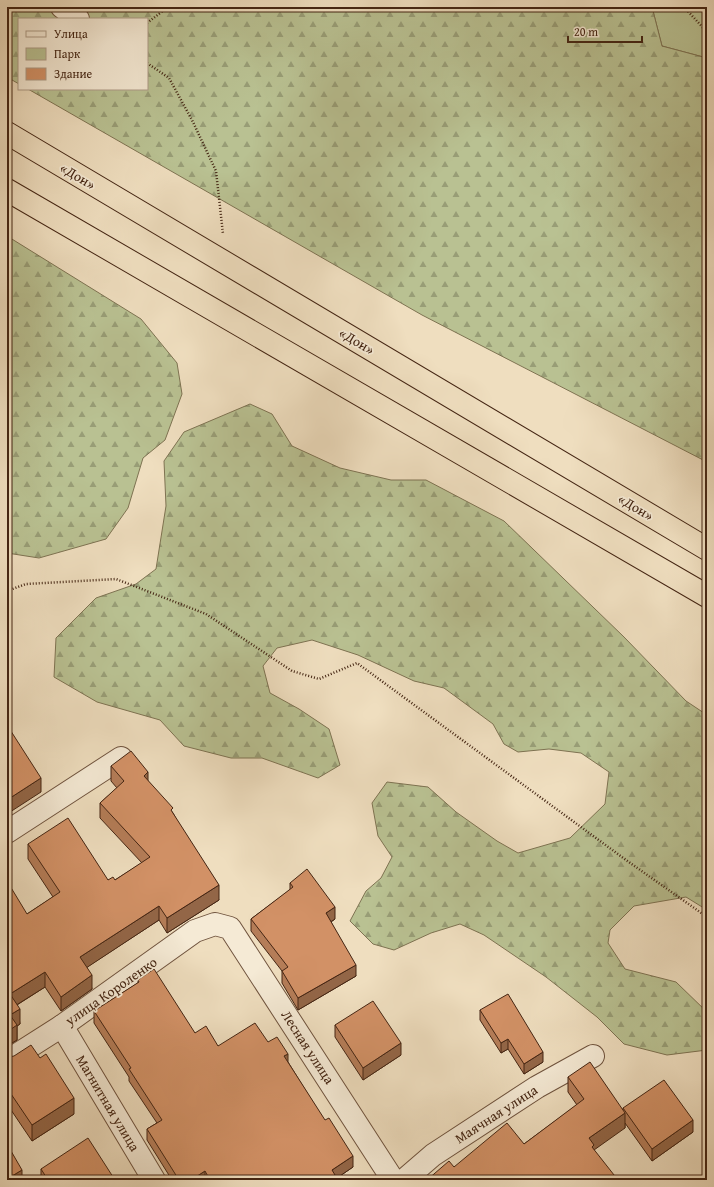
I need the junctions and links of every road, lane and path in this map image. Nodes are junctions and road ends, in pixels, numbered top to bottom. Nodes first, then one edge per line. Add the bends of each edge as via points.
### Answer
1 (62, 7) edge
2 (168, 7) edge
3 (684, 7) edge
4 (77, 18) edge
5 (148, 22) edge
6 (707, 32) edge
7 (148, 65) edge
8 (7, 133) edge
9 (7, 190) edge
10 (224, 237) dead end
11 (707, 549) edge
12 (7, 591) edge
13 (707, 596) edge
14 (120, 758) edge
15 (7, 832) edge
16 (707, 917) edge
17 (215, 924) joint
18 (62, 1026) junction
19 (593, 1056) dead end
20 (7, 1061) edge
21 (154, 1180) edge
22 (393, 1180) edge
23 (404, 1180) edge

1 - 4 street
2 - 5 path
3 - 6 path
7 - 10 path via 169,78 216,171
8 - 11 highway, «Дон»
9 - 13 highway
12 - 16 path via 26,584 116,579 206,614 292,672 318,679 357,663
14 - 15 street
17 - 18 street, улица Короленко via 195,931
17 - 22 street, Лесная улица via 230,928 238,939
18 - 20 street, улица Короленко
18 - 21 street, Магнитная улица
19 - 23 street, Маячная улица via 530,1091 433,1155

